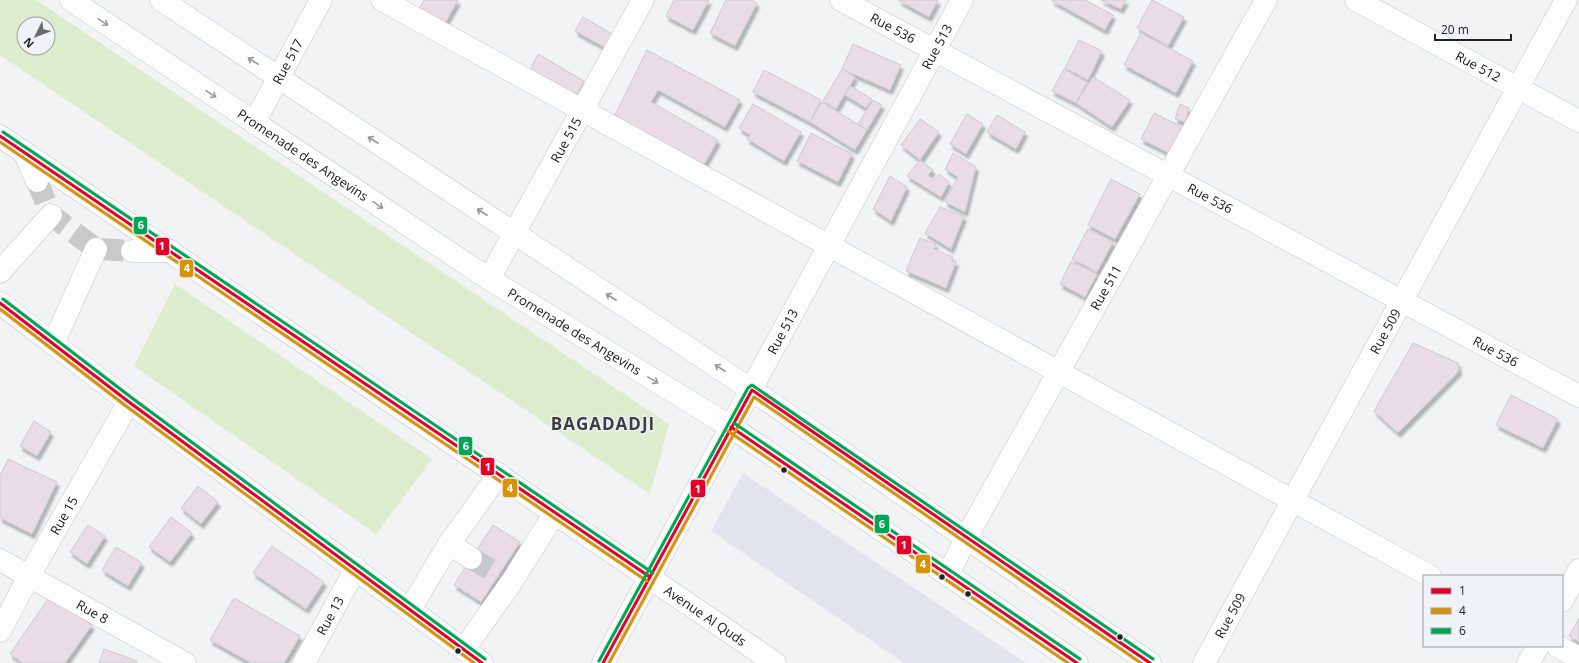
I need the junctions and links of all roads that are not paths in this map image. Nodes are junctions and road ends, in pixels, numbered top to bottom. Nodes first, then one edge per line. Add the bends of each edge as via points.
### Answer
1 (71, 0) edge
2 (161, 0) edge
3 (321, 0) edge
4 (382, 0) edge
5 (643, 0) edge
6 (841, 0) edge
7 (962, 0) edge
8 (1266, 0) edge
9 (1356, 0) edge
10 (1566, 0) edge
11 (935, 50) junction
12 (279, 78) junction
13 (1518, 88) junction
14 (582, 110) junction
15 (1579, 121) edge
16 (254, 123) junction
17 (0, 136) edge
18 (24, 152) junction
19 (1168, 176) junction
20 (37, 181) tunnel mouth
21 (52, 215) dead end
22 (514, 234) junction
23 (829, 246) junction
24 (96, 248) dead end
25 (132, 251) tunnel mouth
26 (170, 251) junction
27 (0, 272) edge
28 (489, 279) junction
29 (1402, 301) junction
30 (0, 304) edge
31 (53, 344) junction
32 (1058, 372) junction
33 (752, 390) junction
34 (1579, 396) edge
35 (129, 402) junction
36 (731, 427) junction
37 (498, 474) junction
38 (1293, 501) junction
39 (555, 513) junction
40 (966, 538) junction
41 (450, 544) junction
42 (471, 558) tunnel mouth
43 (0, 560) edge
44 (356, 568) junction
45 (1579, 570) edge
46 (948, 575) junction
47 (1428, 575) edge
48 (29, 576) junction
49 (650, 577) junction
50 (1563, 599) edge
51 (410, 609) junction
52 (0, 631) edge
53 (1537, 647) edge
54 (1559, 647) edge
55 (464, 649) junction
56 (1579, 658) edge
57 (185, 663) edge
58 (304, 663) edge
59 (482, 663) edge
60 (603, 663) edge
61 (775, 663) edge
62 (1077, 663) edge
63 (1150, 663) edge
64 (1204, 663) edge
65 (1528, 663) edge

1 -> 16 street, Promenade des Angevins
12 -> 2 street
3 - 12 street, Rue 517
4 - 14 street
5 - 14 street, Rue 515
6 - 11 street, Rue 536
7 - 11 street, Rue 513
8 - 19 street, Rue 511
9 - 13 street, Rue 512
10 - 13 street, Rue 509
11 - 19 street, Rue 536
11 - 23 street, Rue 513
12 - 16 street, Rue 517
22 -> 12 street
13 - 15 street, Rue 512
13 - 29 street, Rue 509
14 - 22 street, Rue 515
14 - 23 street
16 -> 28 street, Promenade des Angevins
17 - 18 street, Avenue Al Quds
18 - 20 street
18 - 26 street, Avenue Al Quds
19 - 29 street, Rue 536
19 - 32 street, Rue 511
21 - 27 street
22 - 28 street, Rue 515
33 -> 22 street
23 - 32 street
23 - 33 street, Rue 513
24 - 31 street
25 - 26 street
26 - 37 street, Avenue Al Quds
28 -> 36 street, Promenade des Angevins
29 - 34 street, Rue 536
29 - 38 street, Rue 509
30 - 31 street
31 - 35 street
32 - 38 street
32 - 40 street, Rue 511
33 - 36 street, Rue 513
33 - 40 street
35 - 44 street
35 - 48 street, Rue 15
36 - 46 street, Promenade des Angevins
36 - 49 street, Rue 513
37 - 39 street, Avenue Al Quds
37 - 41 street
38 - 47 street
38 - 64 street, Rue 509
39 - 49 street, Avenue Al Quds
39 - 55 street via 505,579
40 - 46 street, Rue 511
40 - 63 street
41 - 42 street
41 - 51 street
43 - 48 street, Rue 8
44 - 51 street
44 - 58 street, Rue 13
45 - 50 street
46 - 62 street, Promenade des Angevins
48 - 52 street, Rue 15
48 - 57 street, Rue 8
49 - 60 street, Rue 513
49 - 61 street, Avenue Al Quds
51 - 55 street
53 - 65 street
54 - 56 street
55 - 59 street

